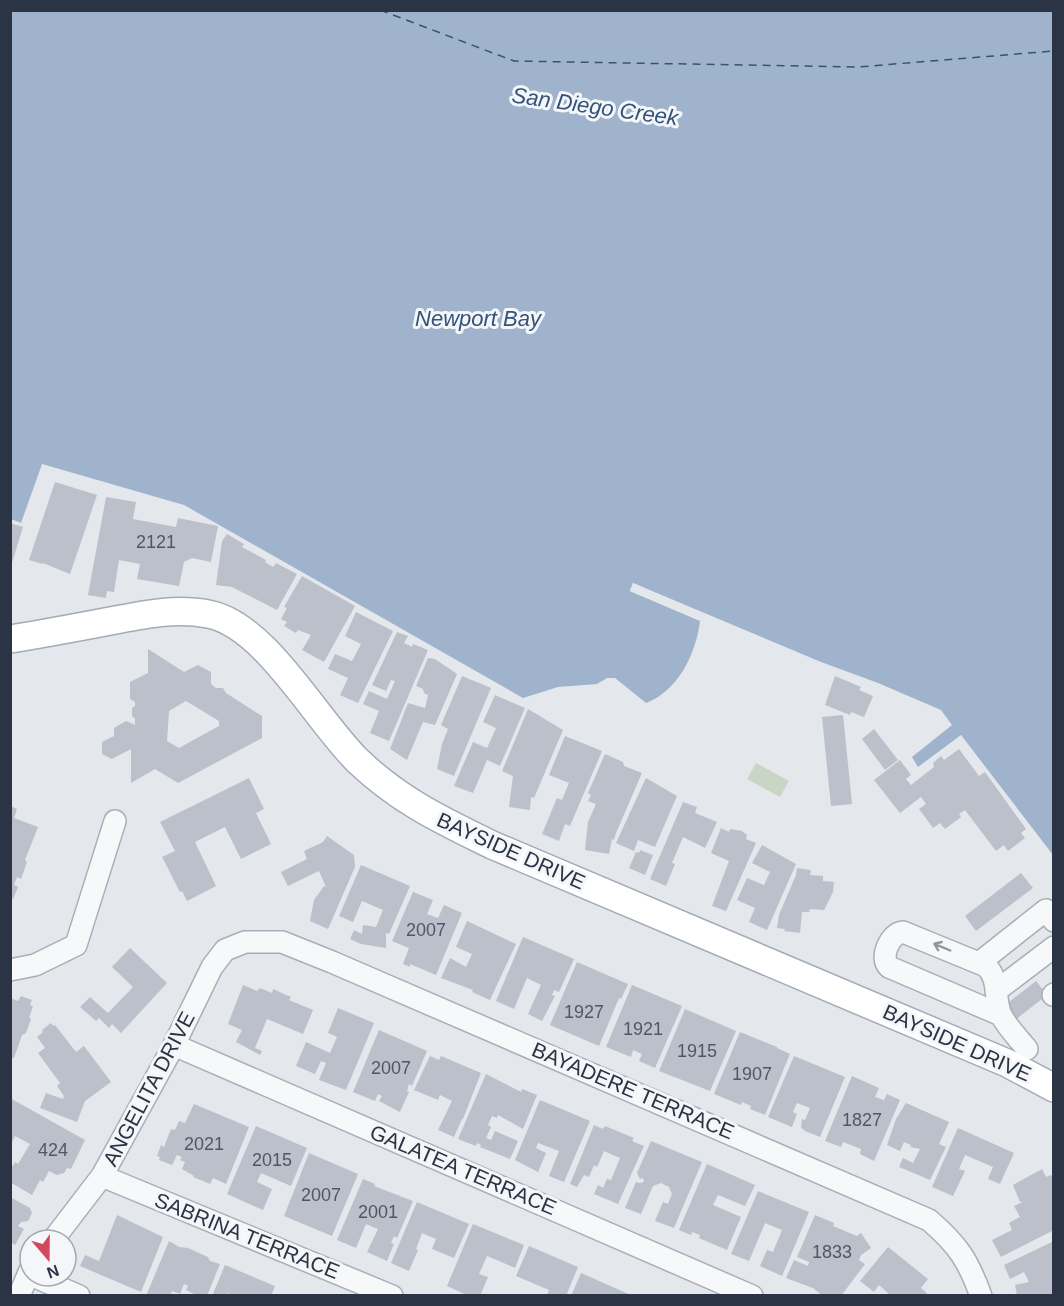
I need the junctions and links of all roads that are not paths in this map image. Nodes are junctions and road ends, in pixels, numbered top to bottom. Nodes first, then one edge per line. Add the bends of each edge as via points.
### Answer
1 (10, 639) edge
2 (115, 821) dead end
3 (1053, 921) edge
4 (245, 942) joint
5 (1053, 947) edge
6 (979, 963) junction
7 (10, 970) edge
8 (996, 991) junction
9 (1001, 1015) junction
10 (174, 1045) junction
11 (1028, 1049) dead end
12 (1053, 1088) edge
13 (102, 1176) junction
14 (62, 1228) edge
15 (62, 1288) edge
16 (79, 1296) edge
17 (392, 1296) edge
18 (752, 1296) edge
19 (981, 1296) edge

1 - 12 main road, BAYSIDE DRIVE via 175,611 229,619 267,650 358,760 394,792 428,813 492,845 1007,1063
2 - 7 street via 76,945 35,965
3 - 6 street via 1046,910
4 - 10 street, ANGELITA DRIVE via 225,950 212,967
4 - 19 street, BAYADERE TERRACE via 282,942 332,962 929,1220 953,1240 972,1269
5 - 8 street
6 - 8 street via 991,970
6 -> 9 street via 903,932 892,937 884,958 889,968
8 - 9 street
9 - 11 street
10 - 13 street, ANGELITA DRIVE
10 - 18 street, GALATEA TERRACE
13 - 14 street, ANGELITA DRIVE
13 - 17 street, SABRINA TERRACE
15 - 16 street

